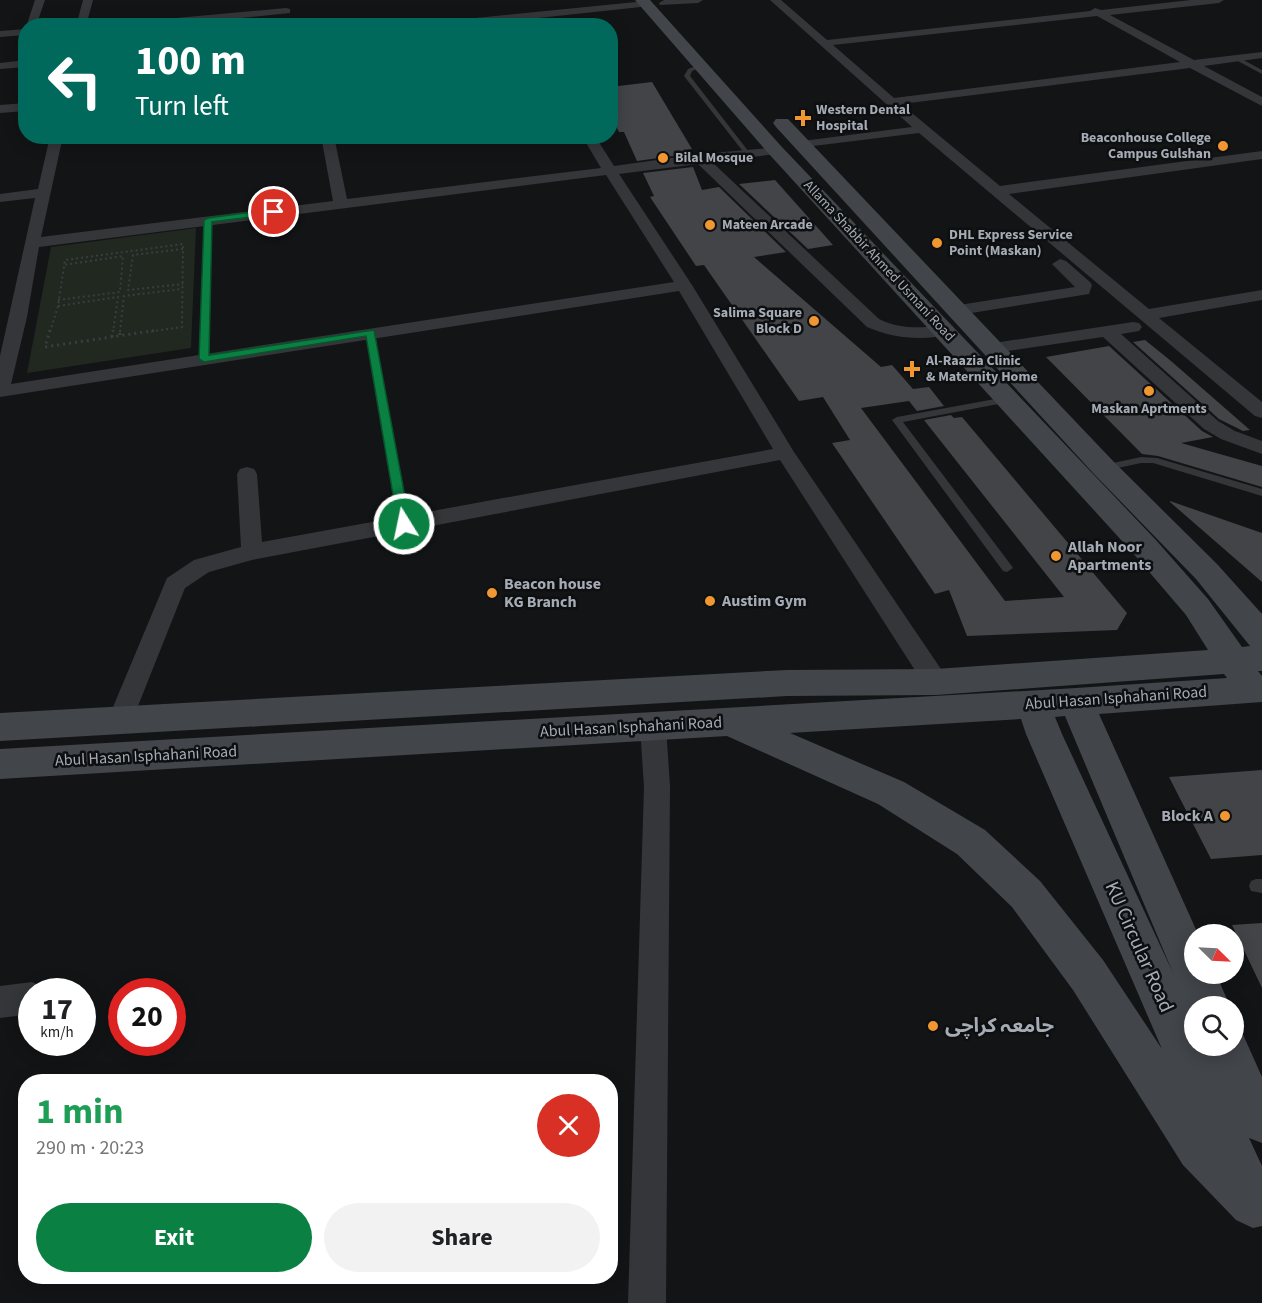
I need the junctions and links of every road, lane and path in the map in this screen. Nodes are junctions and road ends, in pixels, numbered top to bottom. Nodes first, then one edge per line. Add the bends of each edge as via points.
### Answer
1 (40, 0) edge
2 (88, 0) edge
3 (698, 0) edge
4 (775, 0) edge
5 (1219, 0) edge
6 (653, 2) edge
7 (289, 3) edge
8 (1083, 4) dead end
9 (1098, 13) junction
10 (33, 18) edge
11 (83, 18) edge
12 (179, 18) edge
13 (290, 18) edge
14 (472, 18) edge
15 (502, 18) edge
16 (538, 18) edge
17 (18, 33) edge
18 (0, 34) edge
19 (825, 43) junction
20 (1262, 56) edge
21 (1236, 58) junction
22 (18, 64) edge
23 (1191, 64) junction
24 (0, 66) edge
25 (701, 66) junction
26 (1262, 72) edge
27 (892, 102) junction
28 (1262, 102) edge
29 (18, 108) edge
30 (0, 109) edge
31 (922, 129) junction
32 (58, 144) edge
33 (329, 144) edge
34 (593, 144) edge
35 (802, 145) junction
36 (775, 150) junction
37 (747, 153) junction
38 (1262, 154) edge
39 (700, 158) junction
40 (609, 169) junction
41 (963, 180) dead end
42 (998, 191) junction
43 (45, 192) junction
44 (0, 198) edge
45 (341, 204) junction
46 (208, 220) junction
47 (32, 243) junction
48 (183, 249) junction
49 (63, 264) junction
50 (183, 284) junction
51 (684, 285) junction
52 (182, 289) junction
53 (1262, 295) edge
54 (58, 300) junction
55 (58, 306) junction
56 (959, 310) junction
57 (19, 318) junction
58 (0, 320) edge
59 (1139, 321) junction
60 (946, 330) junction
61 (1107, 331) junction
62 (370, 333) junction
63 (120, 335) junction
64 (112, 337) junction
65 (994, 348) junction
66 (204, 359) junction
67 (0, 390) edge
68 (1006, 400) junction
69 (1262, 412) edge
70 (1262, 448) edge
71 (785, 453) junction
72 (1104, 468) junction
73 (247, 474) dead end
74 (1262, 493) edge
75 (404, 524) junction
76 (252, 552) junction
77 (1007, 568) dead end
78 (1262, 638) edge
79 (1252, 674) edge
80 (936, 682) junction
81 (1076, 702) junction
82 (1033, 704) junction
83 (121, 719) junction
84 (726, 721) junction
85 (653, 726) junction
86 (0, 728) edge
87 (0, 764) edge
88 (1204, 996) edge
89 (18, 1000) edge
90 (0, 1002) edge
91 (1229, 1056) edge
92 (1262, 1120) edge
93 (1259, 1208) edge
94 (647, 1303) edge

1 - 10 street
2 - 11 street
3 - 6 street
4 - 19 street
5 - 9 street
6 - 16 street
6 - 25 main road, Allama Shabbir Ahmed Usmani Road
6 - 35 main road, Allama Shabbir Ahmed Usmani Road
7 - 12 street
7 - 13 street
8 - 9 street
9 - 19 street
9 - 23 street
14 - 15 street
17 - 18 street
19 - 27 street
20 - 21 street
21 - 23 street
21 - 26 lane
22 - 24 street
23 - 27 street
23 - 28 street
25 - 36 main road, Allama Shabbir Ahmed Usmani Road
25 - 37 lane via 690,70 687,76
27 - 31 street
29 - 30 street
31 - 35 street
31 - 42 street
32 - 43 street
33 - 45 street
34 - 40 street
35 - 56 main road, Allama Shabbir Ahmed Usmani Road
36 - 37 street
36 - 60 main road, Allama Shabbir Ahmed Usmani Road
37 - 39 street
38 - 42 street
39 - 40 street
39 - 60 street via 873,323 907,334
40 - 45 street
40 - 51 street
41 - 56 street via 1085,288
42 - 59 street
43 - 44 street
43 - 47 street
45 - 46 street
46 - 47 street
46 - 66 lane
47 - 57 street
48 - 49 path via 183,244 64,260
48 - 50 path
48 - 50 path via 133,255 128,290
49 - 54 path
49 - 54 path via 123,256 120,292
50 - 52 path
51 - 62 street
51 - 71 street
52 - 63 path via 124,296
52 - 63 path via 182,327
53 - 59 street
54 - 55 path
55 - 64 path via 118,297
55 - 64 path via 45,347
56 - 65 main road, Allama Shabbir Ahmed Usmani Road
57 - 58 street
57 - 67 street
59 - 61 street
59 - 69 street
60 - 68 main road, Allama Shabbir Ahmed Usmani Road
61 - 65 street
61 - 70 street via 1211,425
62 - 66 street
62 - 75 lane
63 - 64 path
65 - 72 main road, Allama Shabbir Ahmed Usmani Road
66 - 67 street
68 - 77 lane via 897,420
68 - 79 main road, Allama Shabbir Ahmed Usmani Road via 1144,546
71 - 75 street
71 - 80 street
72 - 74 lane via 1153,460
72 - 78 main road, Allama Shabbir Ahmed Usmani Road via 1229,596
73 - 76 street
75 - 76 street
76 - 83 street via 201,564 175,584
79 - 80 main road, Abul Hasan Isphahani Road
79 - 81 main road, Abul Hasan Isphahani Road
80 - 83 main road, Abul Hasan Isphahani Road via 787,683
81 - 82 main road, Abul Hasan Isphahani Road
81 - 88 main road
82 - 84 main road, Abul Hasan Isphahani Road
82 - 93 main road, KU Circular Road
83 - 86 main road, Abul Hasan Isphahani Road
84 - 85 main road, Abul Hasan Isphahani Road
84 - 93 main road via 891,793 971,842 1026,894 1088,975 1200,1148
85 - 87 main road, Abul Hasan Isphahani Road
85 - 94 street via 657,787
89 - 90 street
91 - 92 main road

